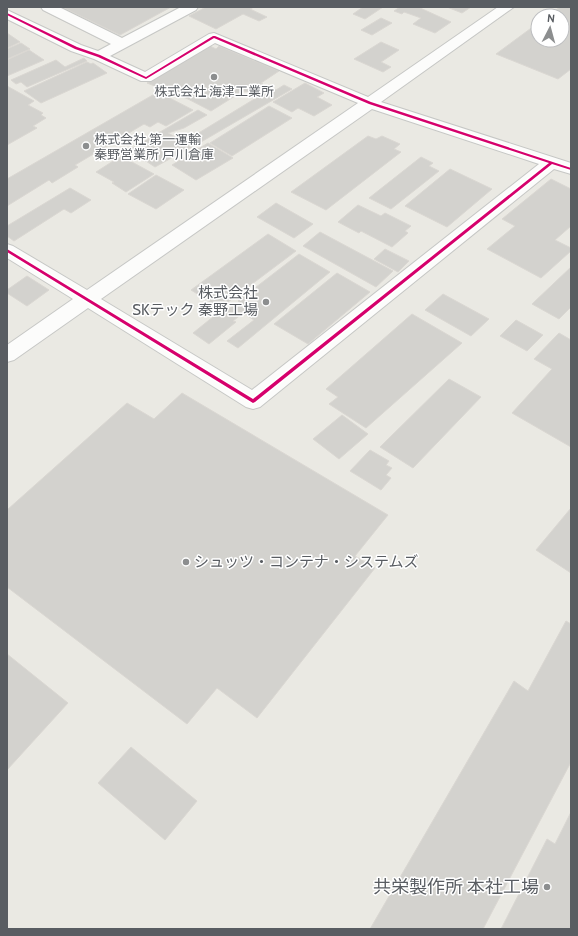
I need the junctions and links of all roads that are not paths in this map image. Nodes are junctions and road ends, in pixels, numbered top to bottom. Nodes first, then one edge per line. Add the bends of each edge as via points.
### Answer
1 (48, 7) edge
2 (191, 7) edge
3 (508, 7) edge
4 (7, 14) edge
5 (122, 44) junction
6 (100, 56) junction
7 (370, 103) junction
8 (551, 163) junction
9 (571, 169) edge
10 (7, 250) edge
11 (87, 298) junction
12 (7, 355) edge

1 - 5 street
2 - 5 street
3 - 7 street
4 - 6 street via 76,48
5 - 6 street
6 - 7 street via 146,78 214,37
7 - 8 street
7 - 11 street
8 - 9 street
8 - 11 street via 253,401
10 - 11 street
11 - 12 street

